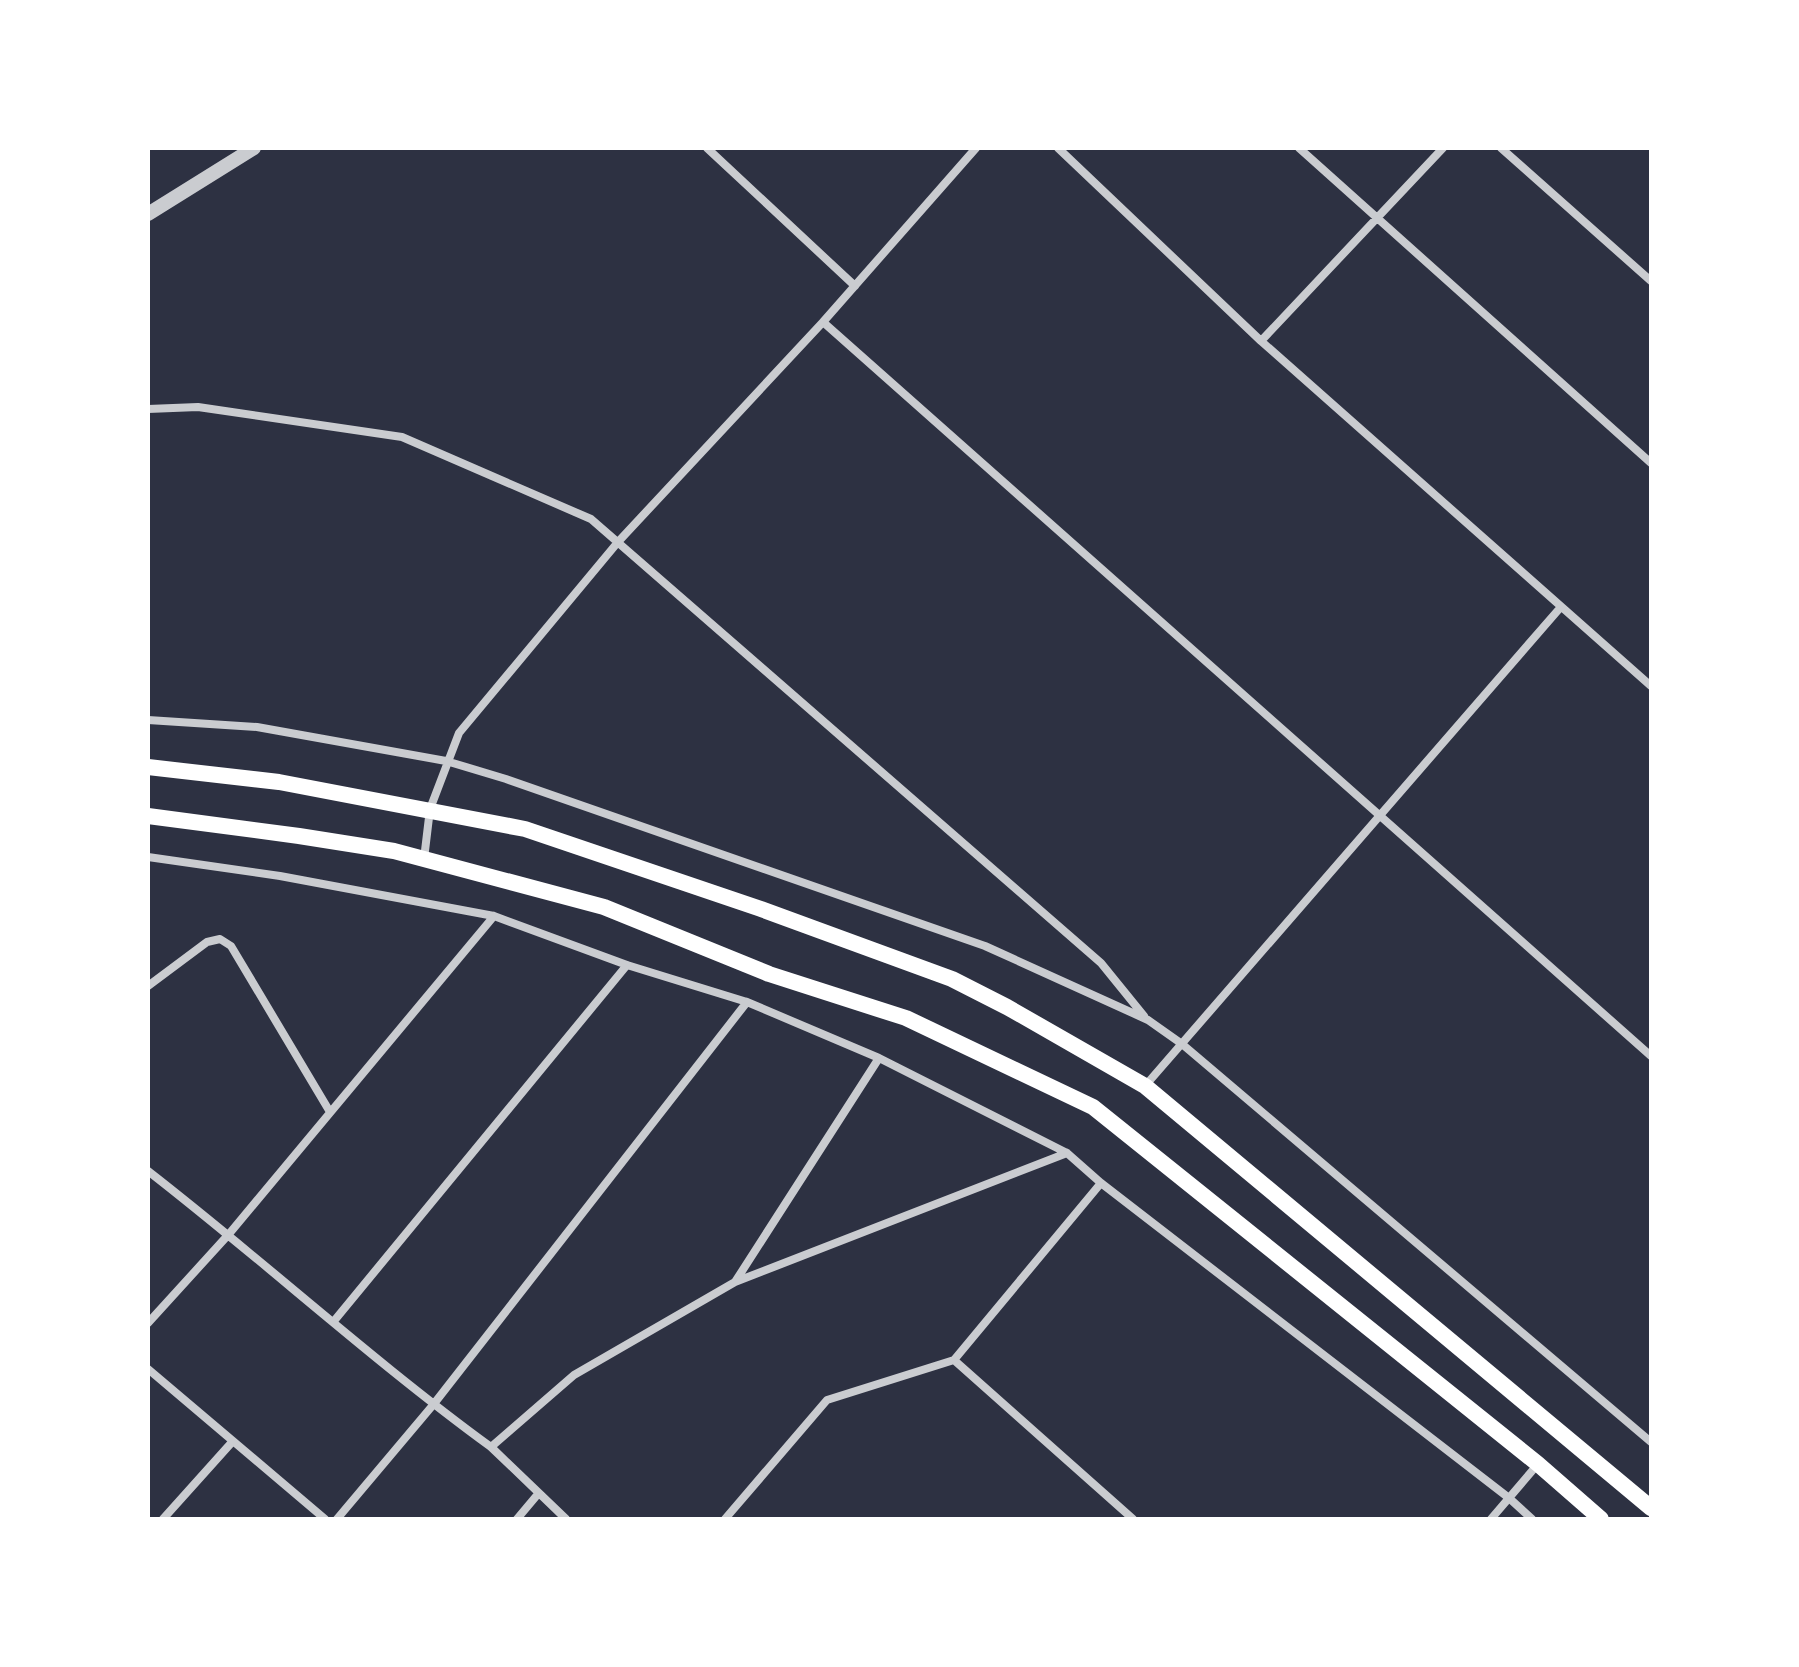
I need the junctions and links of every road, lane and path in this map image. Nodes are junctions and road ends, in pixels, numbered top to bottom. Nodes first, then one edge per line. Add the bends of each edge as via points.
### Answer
1 (254, 148) edge
2 (707, 148) edge
3 (976, 148) edge
4 (1058, 148) edge
5 (1299, 148) edge
6 (1443, 148) edge
7 (1501, 148) edge
8 (148, 214) edge
9 (1379, 219) junction
10 (1651, 281) edge
11 (855, 286) junction
12 (823, 322) junction
13 (1261, 341) junction
14 (148, 409) edge
15 (1651, 463) edge
16 (618, 542) junction
17 (1560, 608) junction
18 (1651, 686) edge
19 (148, 720) edge
20 (446, 761) junction
21 (148, 767) edge
22 (430, 809) junction
23 (148, 816) edge
24 (1379, 817) junction
25 (148, 857) edge
26 (424, 860) junction
27 (494, 916) junction
28 (627, 965) junction
29 (148, 986) edge
30 (747, 1002) junction
31 (1148, 1020) junction
32 (1182, 1044) junction
33 (1651, 1056) edge
34 (879, 1058) junction
35 (1145, 1086) junction
36 (330, 1112) junction
37 (1067, 1153) junction
38 (148, 1171) edge
39 (1101, 1183) junction
40 (229, 1234) junction
41 (735, 1282) junction
42 (334, 1321) junction
43 (148, 1323) edge
44 (954, 1360) junction
45 (148, 1369) edge
46 (433, 1405) junction
47 (233, 1441) junction
48 (1651, 1442) edge
49 (491, 1447) junction
50 (1538, 1464) junction
51 (538, 1494) junction
52 (1509, 1498) junction
53 (1651, 1508) edge
54 (163, 1519) edge
55 (325, 1519) edge
56 (337, 1519) edge
57 (517, 1519) edge
58 (566, 1519) edge
59 (725, 1519) edge
60 (1133, 1519) edge
61 (1491, 1519) edge
62 (1532, 1519) edge
63 (1601, 1519) edge

1 - 8 street
2 - 11 street
3 - 11 street
4 - 13 street
5 - 9 street
6 - 9 street
7 - 10 street
9 - 13 street
9 - 15 street
11 - 12 street
12 - 16 street
12 - 24 street
13 - 17 street
14 - 16 street via 198,407 402,437 591,519
16 - 20 street via 459,733
16 - 31 street via 1101,963
17 - 18 street
17 - 24 street
19 - 20 street via 257,727
20 - 22 street
20 - 31 street via 985,946
21 - 22 main road via 279,782
22 - 26 street
22 - 35 main road via 525,829 952,979
23 - 26 main road via 394,851
24 - 32 street
24 - 33 street
25 - 27 street
26 - 50 main road via 604,907 769,974 906,1018 1093,1107
27 - 28 street
27 - 36 street
28 - 30 street
28 - 42 street
29 - 36 street via 207,942 220,939 231,946
30 - 34 street
30 - 46 street
31 - 32 street
32 - 35 street
32 - 48 street
34 - 37 street
34 - 41 street
35 - 53 main road
36 - 40 street
37 - 39 street
37 - 41 street
38 - 40 street
39 - 44 street
39 - 52 street
40 - 42 street
40 - 43 street
41 - 49 street via 574,1375
42 - 46 street
44 - 59 street via 827,1400
44 - 60 street
45 - 47 street
46 - 49 street
46 - 56 street
47 - 54 street
47 - 55 street
49 - 51 street
50 - 52 street
50 - 63 main road
51 - 57 street
51 - 58 street
52 - 61 street
52 - 62 street

